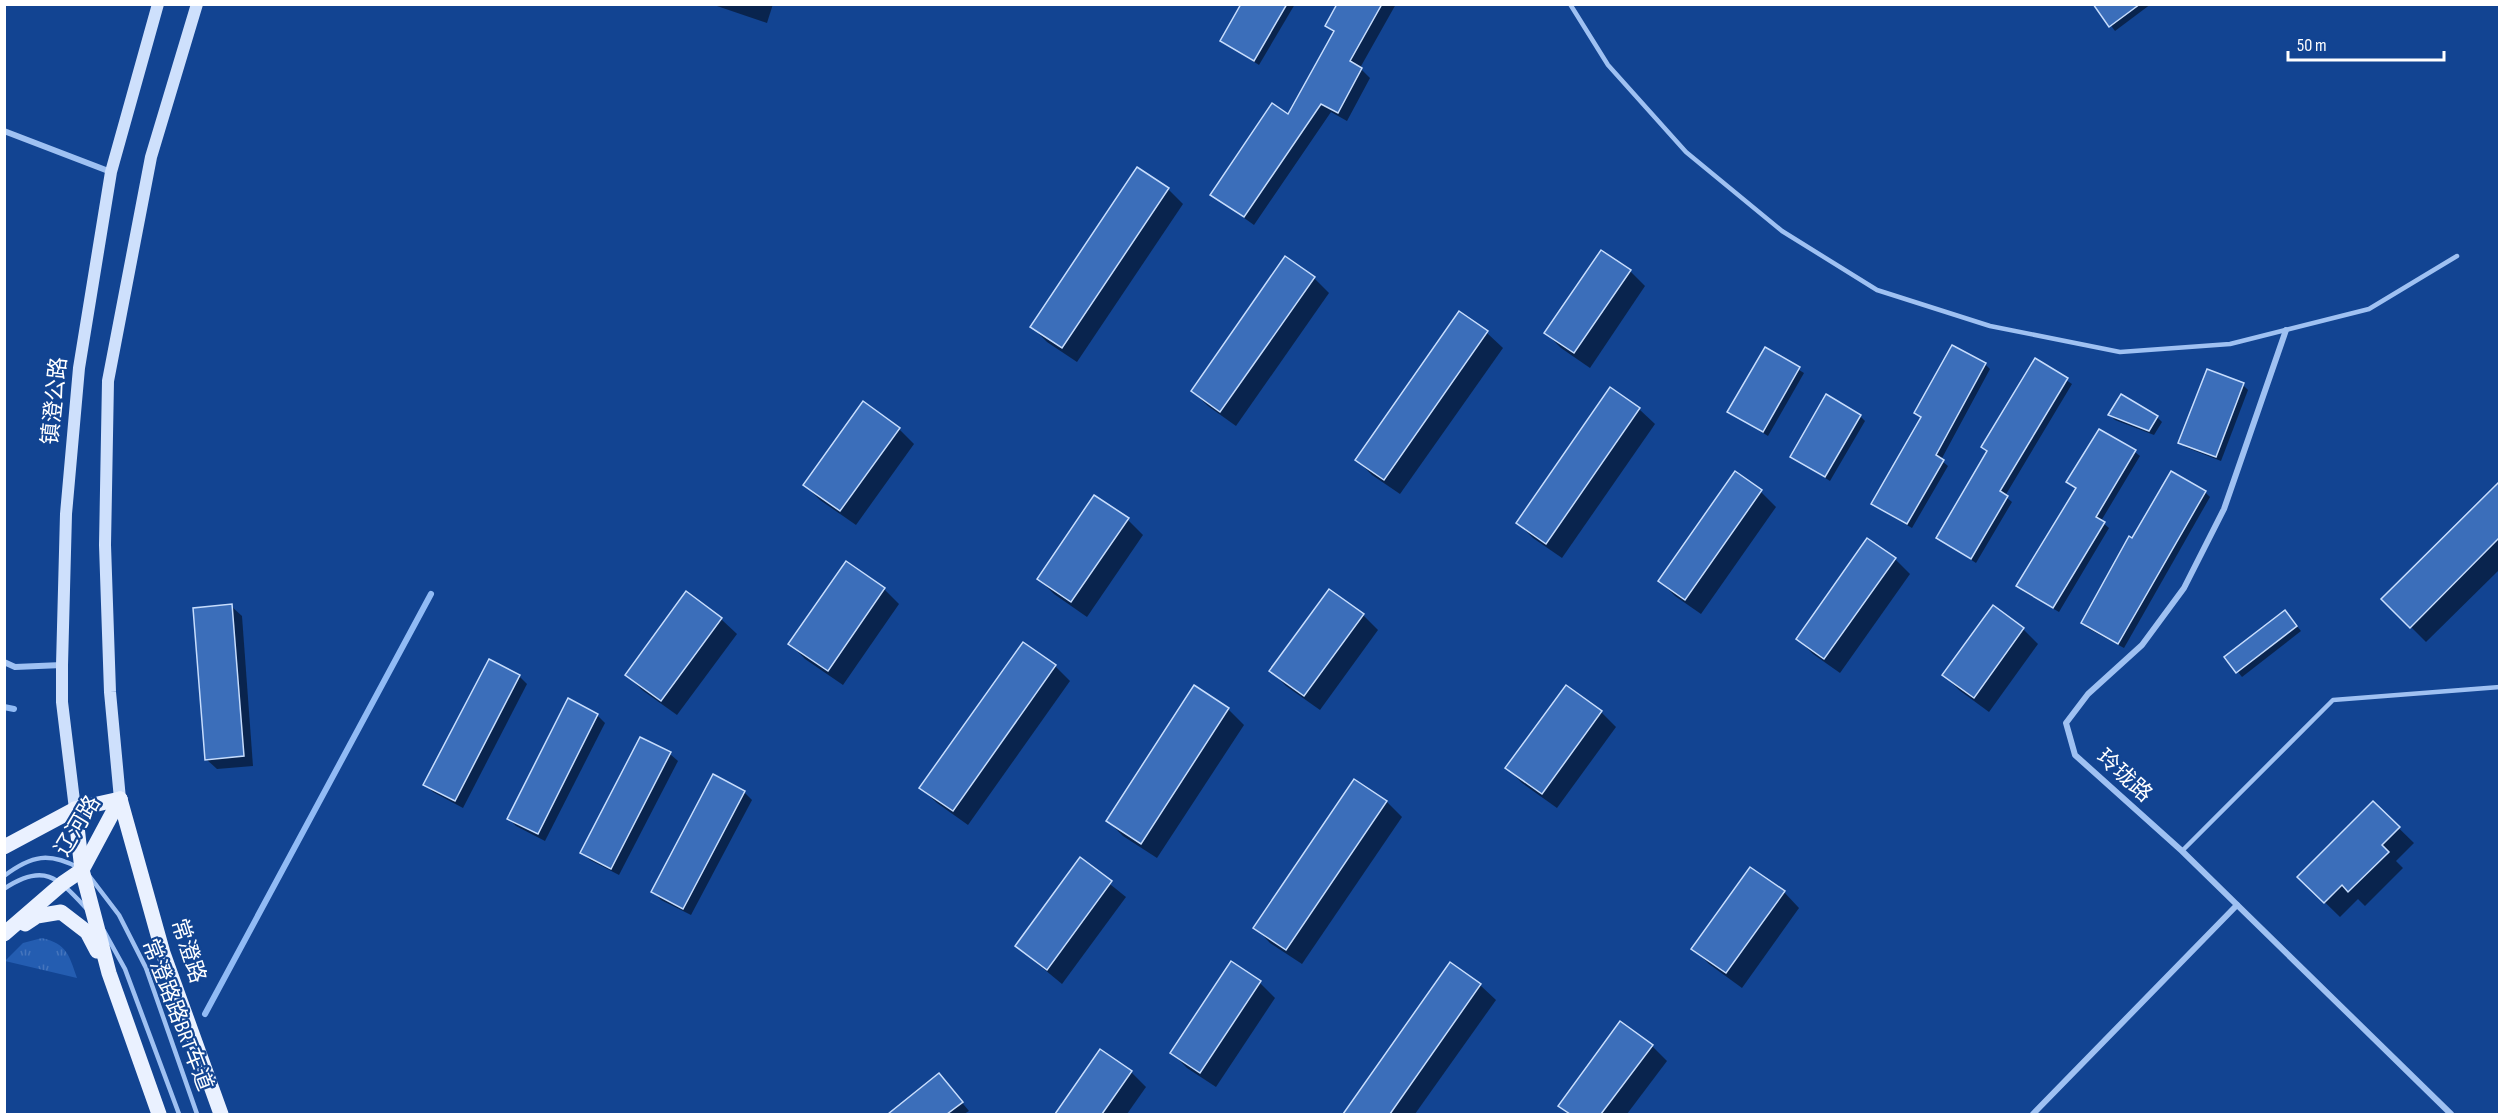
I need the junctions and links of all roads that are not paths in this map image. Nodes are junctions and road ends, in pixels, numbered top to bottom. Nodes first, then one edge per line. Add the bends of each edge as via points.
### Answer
1 (158, 4) edge
2 (197, 4) edge
3 (1570, 4) edge
4 (4, 131) edge
5 (111, 172) junction
6 (2457, 256) dead end
7 (2286, 330) junction
8 (4, 662) edge
9 (62, 665) junction
10 (2499, 687) edge
11 (120, 799) junction
12 (75, 809) junction
13 (4, 847) edge
14 (2181, 851) junction
15 (82, 870) junction
16 (4, 876) edge
17 (63, 883) junction
18 (4, 889) edge
19 (2237, 905) junction
20 (96, 920) junction
21 (4, 935) edge
22 (109, 973) junction
23 (159, 1114) edge
24 (179, 1114) edge
25 (197, 1114) edge
26 (221, 1114) edge
27 (2033, 1114) edge
28 (2451, 1114) edge

1 - 5 main road, 镇澄公路
2 - 11 main road via 151,157 108,381 106,568 110,692
3 - 7 lane via 1608,65 1686,152 1782,231 1878,290 1990,326 2120,352 2230,344
4 - 5 street
5 - 9 main road, 镇澄公路 via 79,368 66,514
6 - 7 lane via 2369,309
7 - 14 street, 玲珑路 via 2224,509 2184,588 2142,645 2088,694 2066,723 2075,755
8 - 9 street via 15,667
9 - 12 main road, 镇澄公路 via 62,702
10 - 14 lane via 2333,700
11 - 12 main road, 辽河路
11 - 15 main road, 辽河路
11 - 26 main road, 常澄路 via 163,953
12 - 13 main road, 辽河路
12 - 15 main road
14 - 19 street, 玲珑路
15 - 16 lane via 59,857 45,857
15 - 17 main road, 辽河路
15 - 20 main road
15 - 25 lane, 常澄路路BRT车道 via 119,915 146,968
17 - 18 lane via 39,874
17 - 20 lane
17 - 21 main road, 辽河路
19 - 27 street
19 - 28 street, 玲珑路
20 - 22 main road
20 - 24 lane via 125,969
21 - 22 main road via 37,916 61,912 87,932
22 - 23 main road

